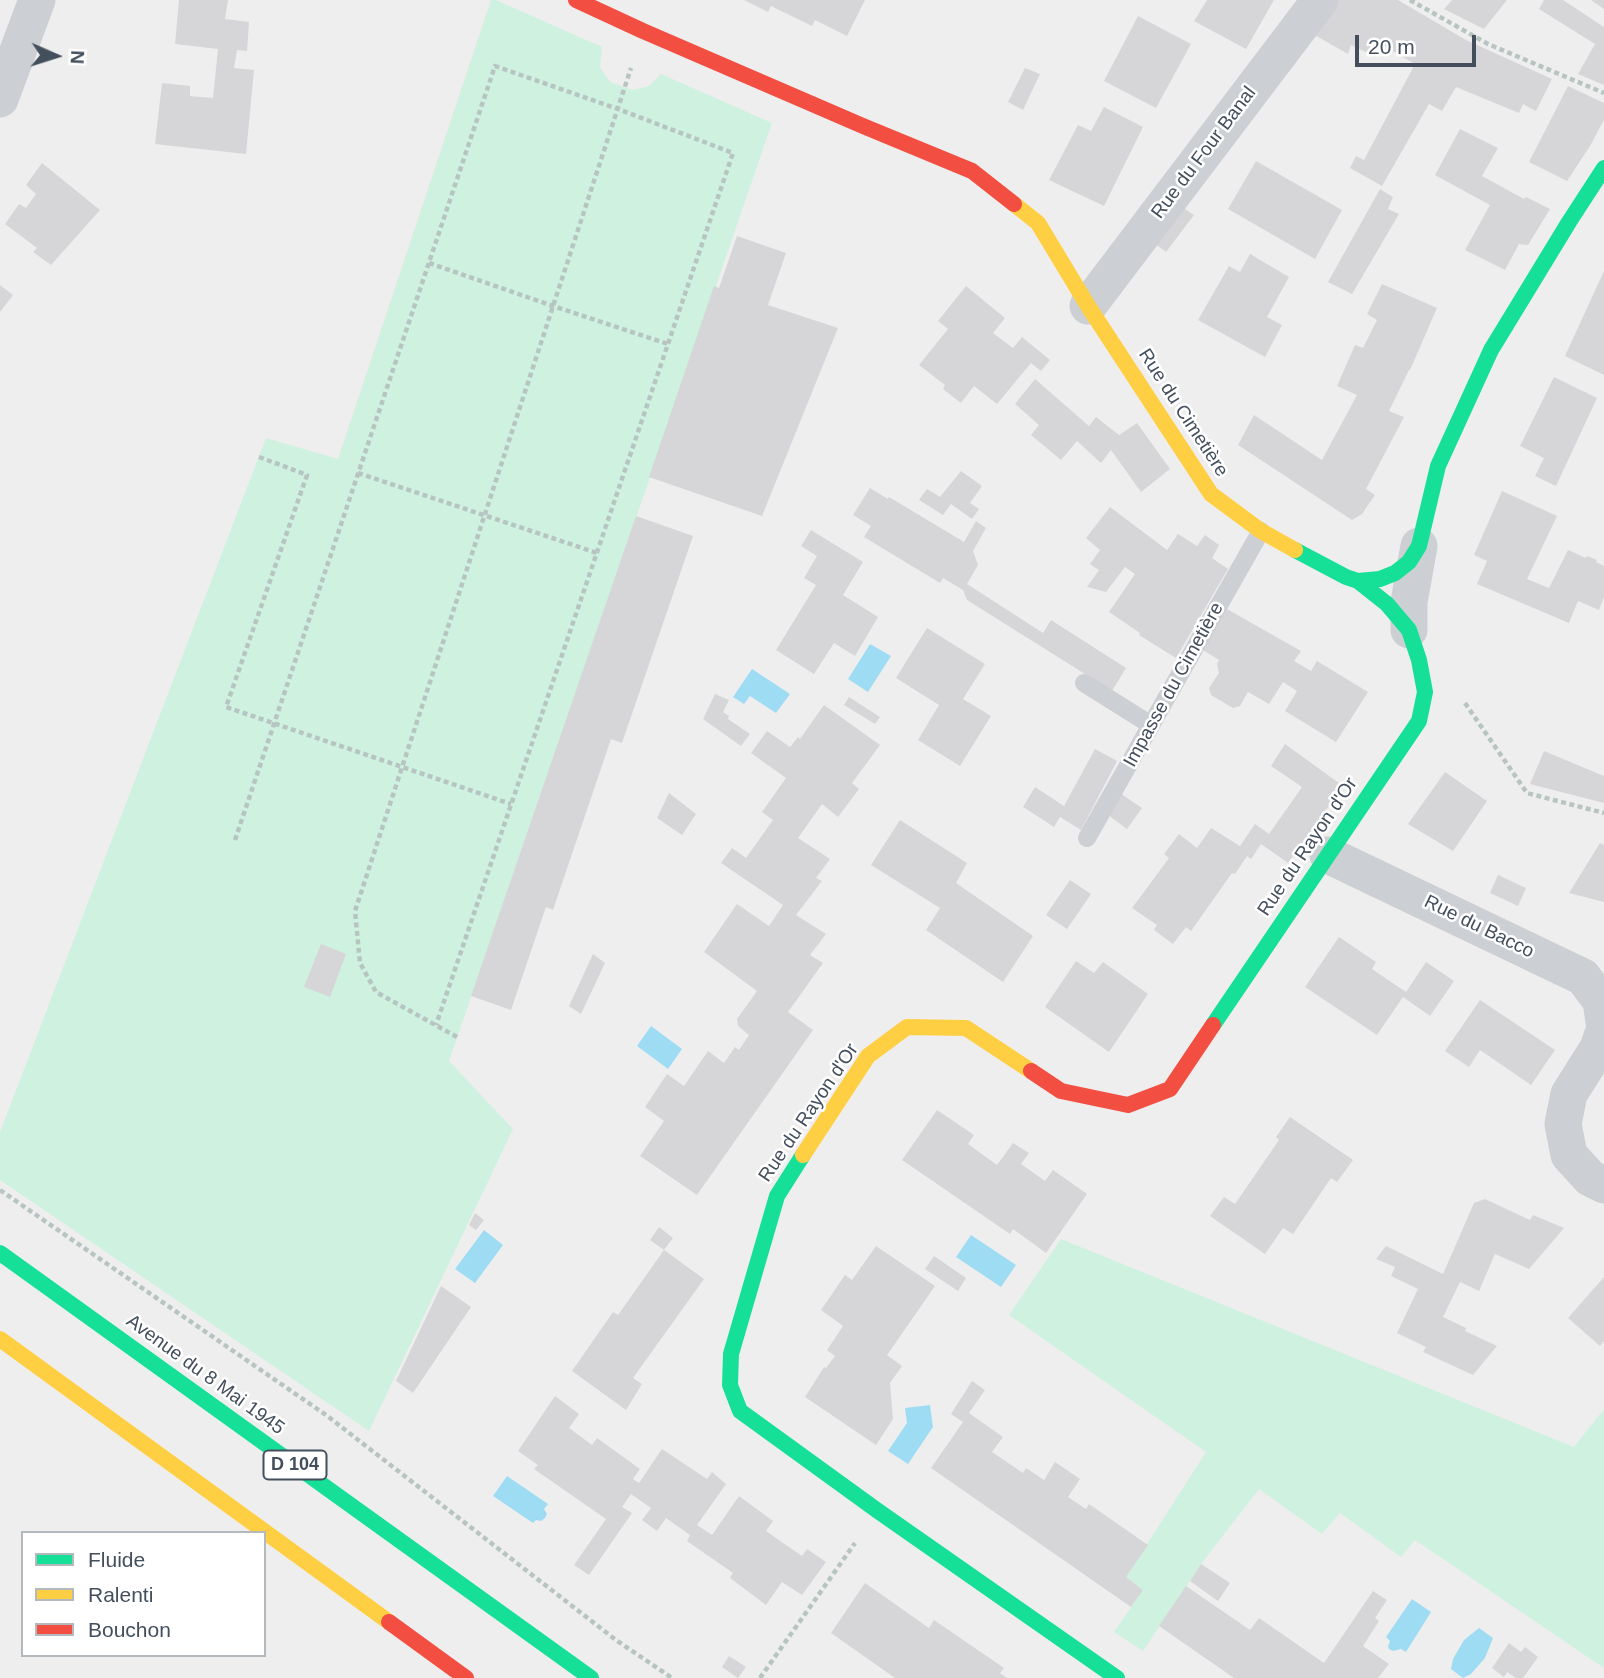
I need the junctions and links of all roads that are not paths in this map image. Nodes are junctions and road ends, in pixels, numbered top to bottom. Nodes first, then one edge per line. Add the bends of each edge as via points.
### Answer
1 (37, 0) edge
2 (576, 0) edge
3 (1320, 0) edge
4 (0, 99) edge
5 (1604, 169) edge
6 (1088, 306) junction
7 (1261, 531) junction
8 (1419, 546) junction
9 (1358, 581) junction
10 (1409, 630) junction
11 (1084, 683) dead end
12 (1151, 725) junction
13 (1087, 838) dead end
14 (1328, 855) junction
15 (1604, 1022) edge
16 (1604, 1031) edge
17 (1604, 1185) edge
18 (0, 1253) edge
19 (0, 1339) edge
20 (264, 1531) edge
21 (266, 1533) edge
22 (466, 1678) edge
23 (591, 1678) edge
24 (1117, 1678) edge

1 - 4 street
2 - 6 street, Rue du Cimetière via 972,171 1038,223
3 - 6 street, Rue du Four Banal
5 - 8 street via 1491,350 1438,466
6 - 7 street, Rue du Cimetière via 1211,494
7 - 9 street, Rue du Cimetière
7 - 12 lane, Impasse du Cimetière
8 - 9 street via 1395,573
8 - 10 street
9 - 10 street, Rue du Rayon d'Or via 1387,604
10 - 14 street, Rue du Rayon d'Or via 1425,692 1419,721
11 - 12 lane
12 - 13 lane, Impasse du Cimetière
14 - 15 street, Rue du Bacco via 1583,977 1601,1001
14 - 24 street, Rue du Rayon d'Or via 1170,1088 1128,1105 1061,1091 966,1028 906,1027 868,1056 777,1196 730,1354 730,1385 740,1411
16 - 17 street via 1569,1094 1563,1124 1569,1156 1590,1178
18 - 23 street, Avenue du 8 Mai 1945 / D 104
19 - 20 street
21 - 22 street

